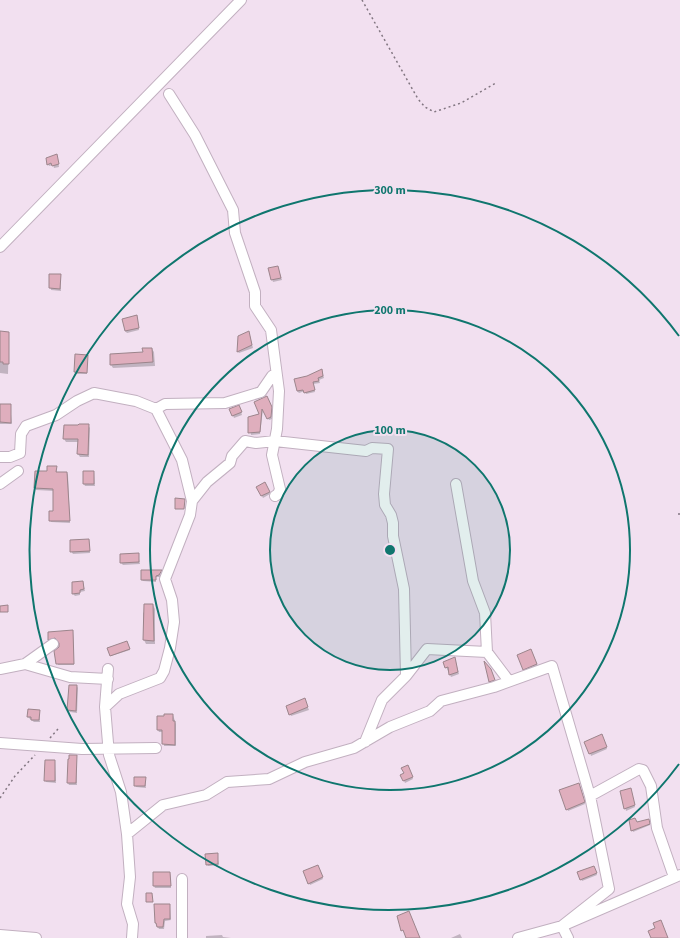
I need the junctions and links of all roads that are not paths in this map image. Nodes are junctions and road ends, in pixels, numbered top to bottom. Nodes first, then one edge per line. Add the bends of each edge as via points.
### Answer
1 (240, 0) edge
2 (169, 94) dead end
3 (0, 247) edge
4 (276, 373) junction
5 (156, 409) junction
6 (275, 441) junction
7 (0, 457) edge
8 (18, 472) dead end
9 (0, 484) edge
10 (456, 484) dead end
11 (275, 496) dead end
12 (192, 501) junction
13 (54, 644) dead end
14 (487, 652) junction
15 (25, 664) junction
16 (0, 669) edge
17 (406, 676) junction
18 (509, 682) junction
19 (105, 707) junction
20 (365, 742) junction
21 (0, 743) edge
22 (108, 748) junction
23 (156, 748) dead end
24 (590, 796) junction
25 (127, 834) junction
26 (677, 876) edge
27 (182, 878) dead end
28 (562, 926) junction
29 (0, 935) edge
30 (36, 938) edge
31 (132, 938) edge
32 (182, 938) edge
33 (518, 938) edge
34 (568, 938) edge

1 - 3 street
2 - 4 street via 195,135 233,210 235,233 256,292 255,306 271,330
4 - 5 street via 261,392 225,404 165,404
4 - 6 street via 279,391
5 - 7 street via 136,401 94,393 56,415 26,426 21,434 20,453
5 - 12 street via 182,460
6 - 11 street via 272,455 280,489
6 - 12 street via 242,443 230,463 207,482
6 - 17 street via 366,451 370,448 388,449 384,494 385,505 392,515 393,536 404,589
8 - 9 street
10 - 14 street via 473,581 485,613
12 - 19 street via 190,515 165,578 172,600 174,622 164,671 160,678 119,694
13 - 15 street
14 - 17 street via 427,650
14 - 18 street
15 - 16 street
15 - 19 street via 70,678 108,674
17 - 20 street via 382,700
18 - 20 street via 442,701 430,711 390,727
18 - 24 street via 552,666
19 - 22 street
20 - 25 street via 354,748 305,762 268,779 227,782 206,795 163,805
21 - 22 street via 82,749
22 - 23 street
22 - 25 street via 121,792
24 - 26 street via 639,769 643,770 651,786 657,828
24 - 28 street via 608,889
25 - 31 street via 130,877 127,904 133,924
26 - 28 street
27 - 32 street
28 - 33 street
28 - 34 street
29 - 30 street

